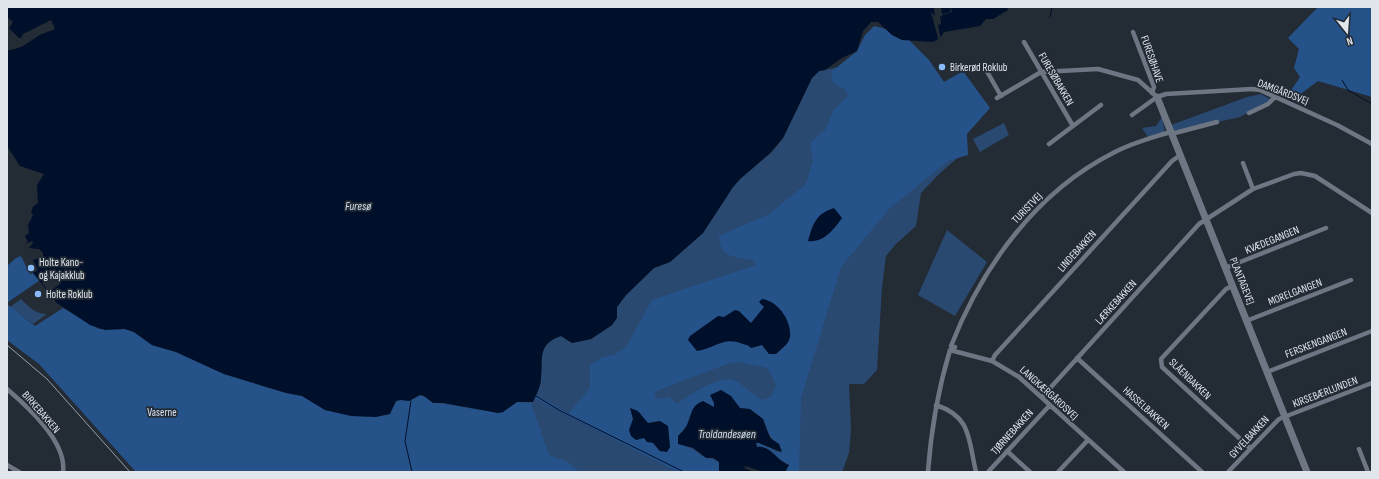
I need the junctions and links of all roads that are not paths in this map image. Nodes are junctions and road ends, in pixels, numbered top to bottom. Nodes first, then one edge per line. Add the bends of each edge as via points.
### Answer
1 (1132, 32) dead end
2 (1024, 42) dead end
3 (985, 68) dead end
4 (1041, 72) junction
5 (1155, 95) junction
6 (1275, 96) junction
7 (1101, 105) dead end
8 (1249, 113) dead end
9 (1132, 115) dead end
10 (1217, 122) dead end
11 (1073, 126) junction
12 (1170, 133) junction
13 (1049, 144) dead end
14 (1372, 144) edge
15 (1179, 156) junction
16 (1243, 164) dead end
17 (1253, 189) junction
18 (1372, 213) edge
19 (1205, 220) junction
20 (1326, 228) dead end
21 (1225, 268) junction
22 (1351, 280) dead end
23 (1232, 286) junction
24 (1246, 321) junction
25 (1372, 331) edge
26 (955, 347) dead end
27 (1077, 358) junction
28 (992, 361) junction
29 (1267, 372) junction
30 (1372, 383) edge
31 (7, 389) edge
32 (1042, 397) junction
33 (1050, 404) junction
34 (936, 405) junction
35 (1285, 417) junction
36 (1088, 440) junction
37 (1250, 448) junction
38 (1359, 449) dead end
39 (1007, 451) junction
40 (7, 465) edge
41 (19, 472) edge
42 (63, 472) edge
43 (928, 472) edge
44 (976, 472) edge
45 (988, 472) edge
46 (1030, 472) edge
47 (1058, 472) edge
48 (1124, 472) edge
49 (1202, 472) edge
50 (1228, 472) edge
51 (1307, 472) edge
52 (1368, 472) edge

1 - 5 street, FURESØHAVE via 1154,86
2 - 4 street, FURESØBAKKEN
3 - 4 street via 999,97
4 - 5 street via 1104,70 1138,80
4 - 11 street, FURESØBAKKEN
5 - 6 street, DAMGÅRDSVEJ via 1252,89
5 - 9 street
5 - 12 street, PLANTAGEVEJ
6 - 8 street via 1268,104
6 - 14 street, DAMGÅRDSVEJ
7 - 11 street
10 - 12 street, TURISTVEJ
11 - 13 street
12 - 15 street, PLANTAGEVEJ
12 - 26 street, TURISTVEJ via 1114,152 1076,175 1054,193 1019,229 988,270 964,312 951,346
15 - 19 street, PLANTAGEVEJ
15 - 28 street, LINDEBAKKEN
16 - 17 street
17 - 18 street, LÆRKEBAKKEN via 1294,174 1307,174 1315,176
17 - 19 street, LÆRKEBAKKEN
19 - 21 street, PLANTAGEVEJ
19 - 27 street, LÆRKEBAKKEN
20 - 21 street, KVÆDEGANGEN
21 - 23 street, PLANTAGEVEJ
22 - 24 street, MORELGANGEN
23 - 24 street, PLANTAGEVEJ
23 - 37 street, SLÅENBAKKEN via 1226,289 1193,324 1161,359 1160,364
24 - 29 street, PLANTAGEVEJ
25 - 29 street, FERSKENGANGEN
27 - 32 street, LÆRKEBAKKEN
27 - 49 street, HASSELBAKKEN
28 - 32 street, LANGKÆRGÅRDSVEJ via 1019,377
28 - 34 street, LANGKÆRGÅRDSVEJ via 950,350
29 - 35 street, PLANTAGEVEJ
30 - 35 street, KIRSEBÆRLUNDEN
31 - 42 street, BIRKEBAKKEN via 54,440 62,457
32 - 33 street, LANGKÆRGÅRDSVEJ
33 - 36 street, LANGKÆRGÅRDSVEJ
33 - 39 street, TJØRNEBAKKEN
34 - 43 street
34 - 44 street via 949,409 963,422
35 - 37 street, GYVELBAKKEN via 1275,422
35 - 51 street, PLANTAGEVEJ
36 - 47 street
36 - 48 street, LANGKÆRGÅRDSVEJ
37 - 50 street, GYVELBAKKEN
38 - 52 street
39 - 45 street, TJØRNEBAKKEN
39 - 46 street
40 - 41 street

